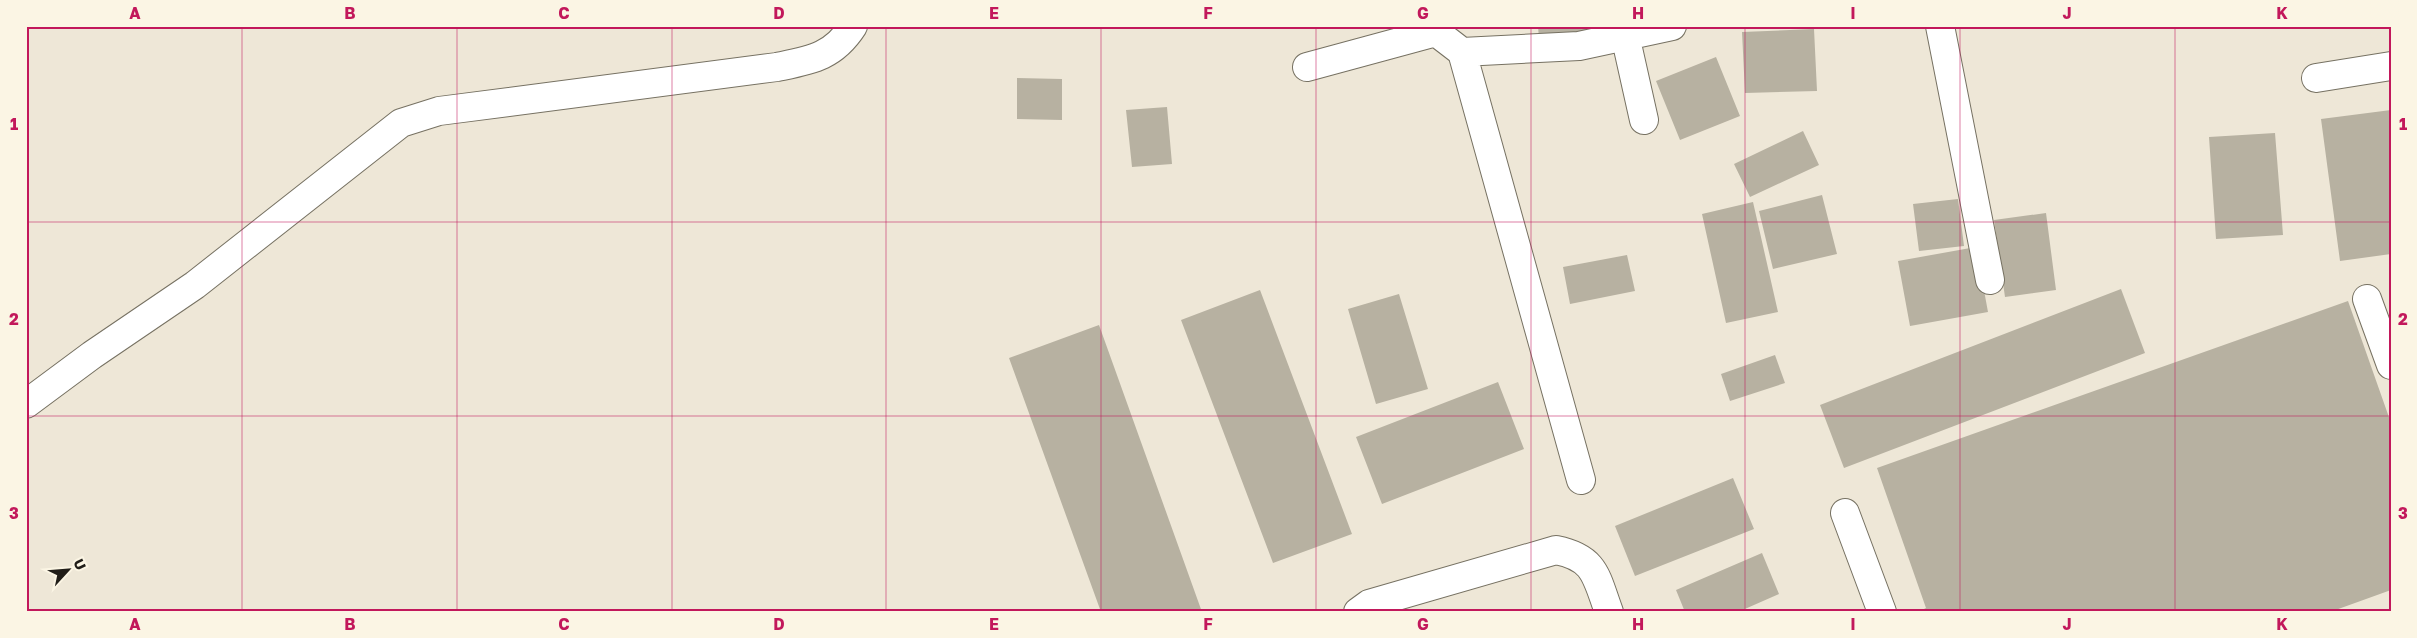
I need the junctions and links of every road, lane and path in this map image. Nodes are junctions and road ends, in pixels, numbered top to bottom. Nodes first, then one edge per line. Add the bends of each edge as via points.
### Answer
1 (854, 26) edge
2 (1672, 26) edge
3 (1940, 26) edge
4 (1435, 29) edge
5 (1623, 31) edge
6 (1462, 52) junction
7 (2391, 66) edge
8 (1307, 67) dead end
9 (2316, 78) dead end
10 (1644, 120) dead end
11 (1990, 280) dead end
12 (2367, 299) dead end
13 (2391, 365) edge
14 (26, 404) edge
15 (1581, 480) dead end
16 (1845, 513) dead end
17 (1358, 612) edge
18 (1609, 612) edge
19 (1882, 612) edge

1 - 14 street via 845,40 820,58 777,68 439,111 401,123 195,285
2 - 5 street
3 - 11 street
4 - 6 street
4 - 8 street
5 - 6 street via 1579,46
5 - 10 street
6 - 15 street
7 - 9 street
12 - 13 street
16 - 19 street
17 - 18 street via 1369,604 1556,550 1575,554 1592,567

